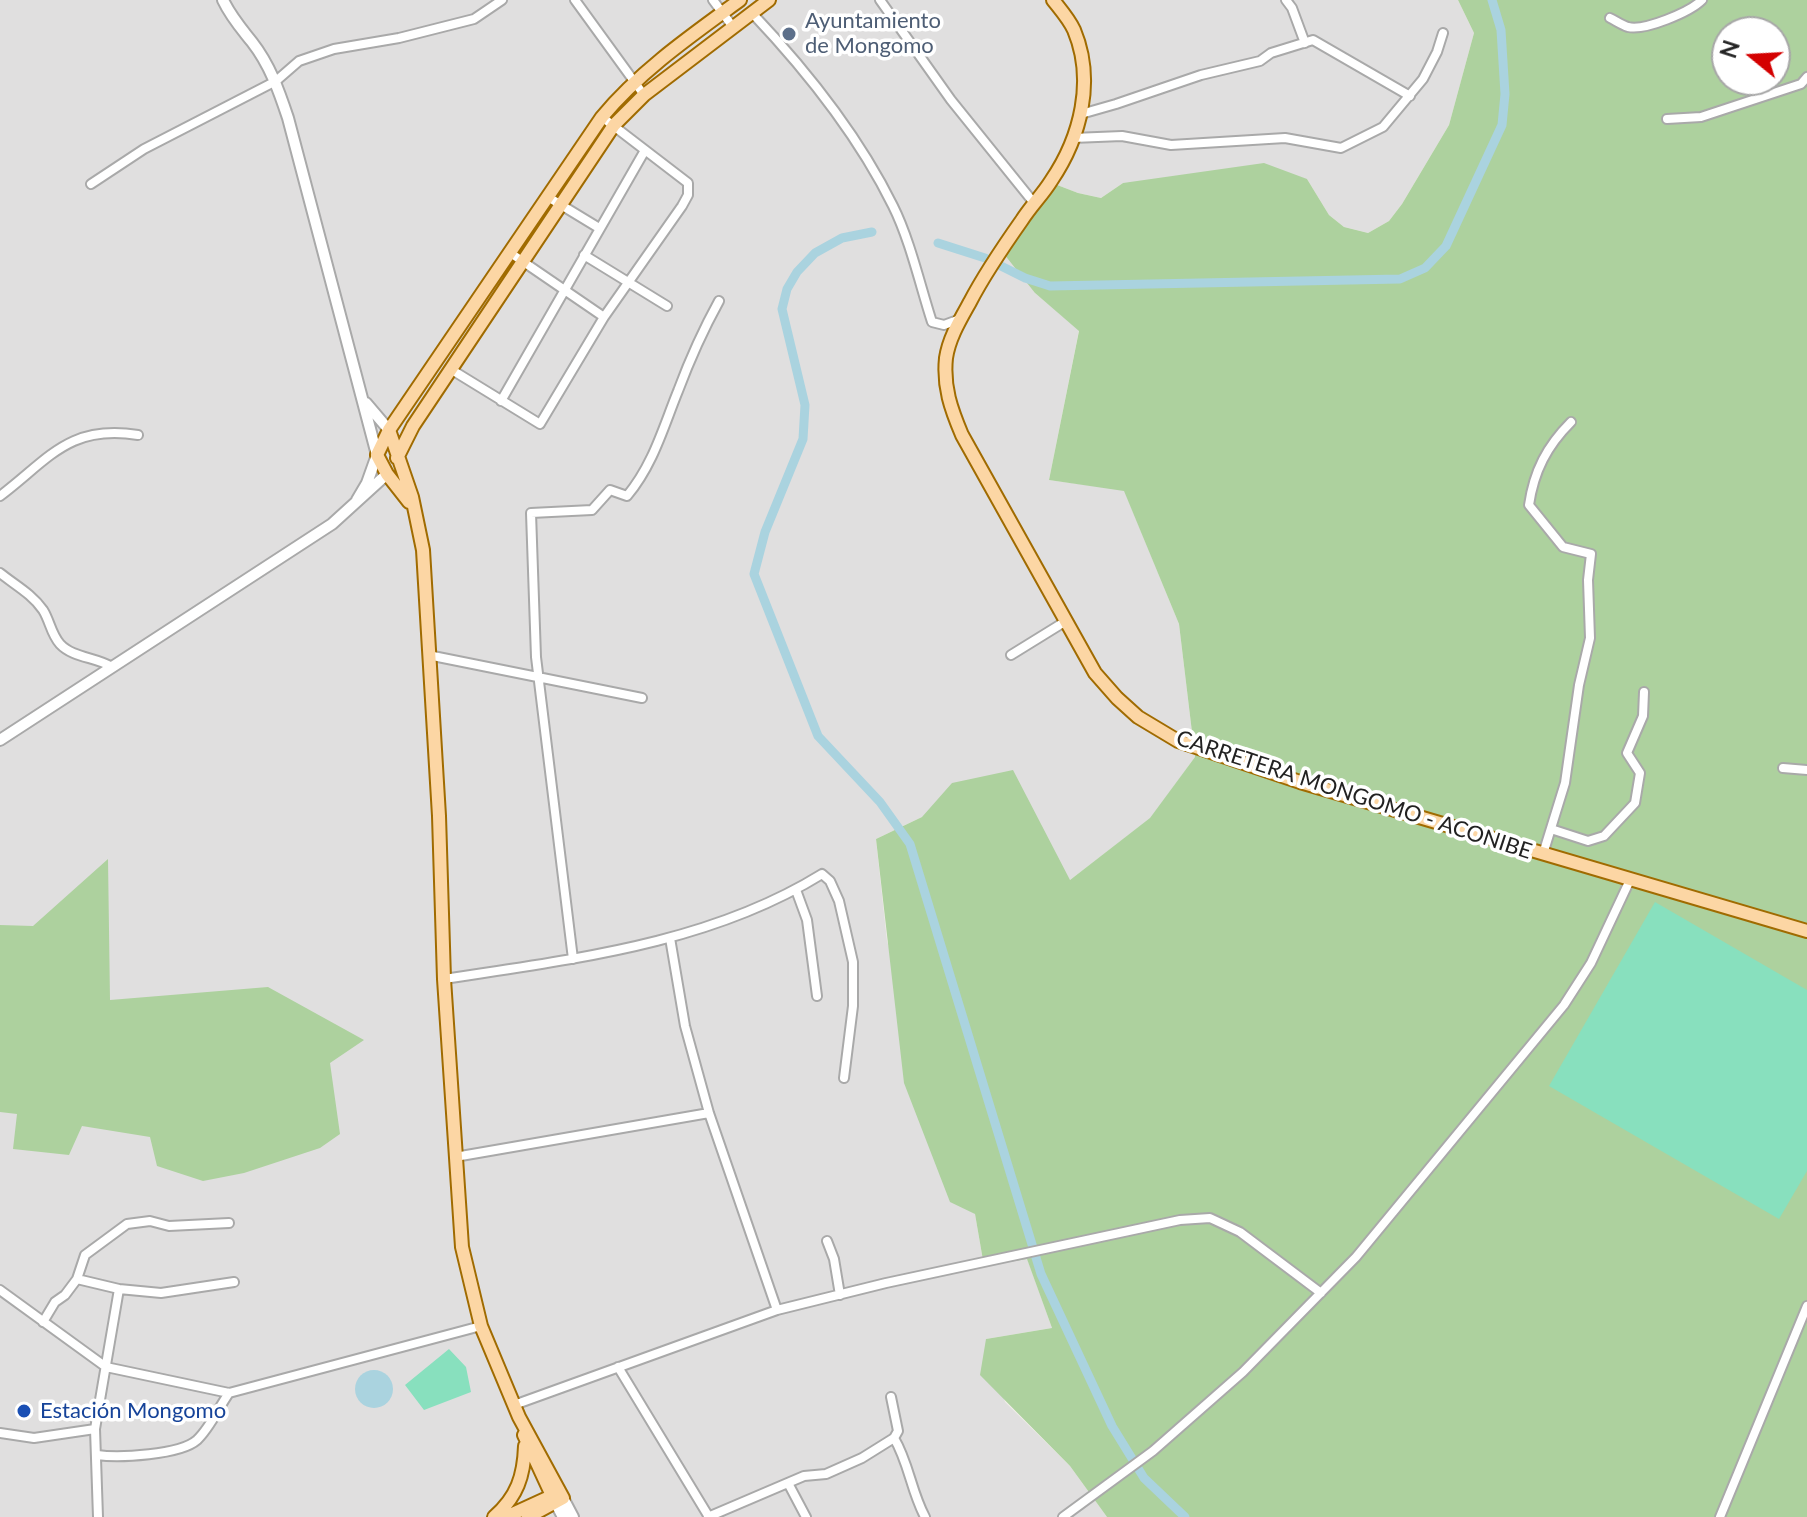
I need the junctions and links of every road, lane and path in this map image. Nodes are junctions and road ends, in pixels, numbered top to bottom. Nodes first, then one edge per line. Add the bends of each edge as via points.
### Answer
1 (223, 0) edge
2 (502, 0) edge
3 (575, 0) edge
4 (713, 0) edge
5 (740, 0) edge
6 (769, 0) edge
7 (880, 0) edge
8 (1053, 0) edge
9 (1286, 0) edge
10 (1702, 0) edge
11 (722, 13) junction
12 (752, 13) junction
13 (1610, 18) dead end
14 (733, 27) junction
15 (1443, 33) dead end
16 (1305, 43) junction
17 (1807, 77) edge
18 (276, 81) junction
19 (635, 82) junction
20 (644, 95) junction
21 (1410, 96) junction
22 (1081, 114) junction
23 (602, 117) junction
24 (1667, 119) dead end
25 (614, 125) junction
26 (1073, 138) junction
27 (644, 152) junction
28 (91, 184) dead end
29 (548, 197) junction
30 (1034, 203) junction
31 (561, 204) junction
32 (599, 228) junction
33 (509, 252) junction
34 (584, 255) junction
35 (523, 263) junction
36 (628, 281) junction
37 (563, 290) junction
38 (719, 301) dead end
39 (667, 306) dead end
40 (604, 317) junction
41 (961, 319) junction
42 (452, 370) junction
43 (362, 398) junction
44 (501, 401) junction
45 (1571, 422) dead end
46 (389, 430) junction
47 (138, 435) dead end
48 (377, 455) junction
49 (398, 455) junction
50 (387, 474) junction
51 (0, 496) edge
52 (357, 500) junction
53 (416, 515) junction
54 (0, 573) edge
55 (1066, 621) junction
56 (428, 655) junction
57 (1011, 655) dead end
58 (112, 667) junction
59 (538, 676) junction
60 (1644, 692) dead end
61 (642, 698) dead end
62 (0, 740) edge
63 (1783, 768) dead end
64 (1807, 770) edge
65 (1551, 829) junction
66 (1543, 854) junction
67 (1630, 880) junction
68 (796, 890) junction
69 (1807, 931) edge
70 (670, 938) junction
71 (573, 959) junction
72 (444, 979) junction
73 (817, 996) dead end
74 (844, 1078) dead end
75 (709, 1113) junction
76 (455, 1157) junction
77 (229, 1223) dead end
78 (827, 1241) dead end
79 (77, 1279) junction
80 (234, 1282) dead end
81 (119, 1289) junction
82 (0, 1290) edge
83 (1321, 1293) junction
84 (840, 1295) junction
85 (1807, 1306) edge
86 (777, 1310) junction
87 (43, 1322) junction
88 (481, 1326) junction
89 (106, 1367) junction
90 (618, 1367) junction
91 (229, 1393) junction
92 (891, 1397) dead end
93 (516, 1411) junction
94 (95, 1429) junction
95 (0, 1433) edge
96 (894, 1438) junction
97 (525, 1439) junction
98 (97, 1455) junction
99 (788, 1483) junction
100 (557, 1497) junction
101 (98, 1517) edge
102 (494, 1517) edge
103 (506, 1517) edge
104 (528, 1517) edge
105 (563, 1517) edge
106 (573, 1517) edge
107 (709, 1517) edge
108 (806, 1517) edge
109 (925, 1517) edge
110 (1063, 1517) edge
111 (1720, 1517) edge

1 - 18 street
2 - 18 street via 474,19 299,61
3 - 19 street
4 - 11 street
5 - 11 main road
6 - 12 main road
7 - 30 street
8 - 22 main road, CARRETERA MONGOMO - ACONIBE via 1073,28 1082,57
9 - 16 street
10 - 13 street via 1664,20 1631,28
11 - 14 street
11 - 19 main road
12 - 14 main road
12 - 41 street via 788,52 869,161 895,209 932,322 944,325
14 - 20 main road
15 - 21 street
16 - 21 street via 1318,42
16 - 22 street
17 - 24 street via 1801,84 1701,117
18 - 28 street via 144,149
18 - 43 street
19 - 20 street
19 - 23 main road
20 - 25 main road
21 - 26 street via 1383,127 1341,148 1285,138 1171,145 1122,136
22 - 26 main road, CARRETERA MONGOMO - ACONIBE
23 - 25 street
23 - 29 main road
25 - 27 street
25 - 31 main road
26 - 30 main road, CARRETERA MONGOMO - ACONIBE
27 - 32 street
27 - 36 street via 688,183 688,195
29 - 31 street
29 - 33 main road
30 - 41 main road, CARRETERA MONGOMO - ACONIBE
31 - 32 street
31 - 35 main road
32 - 34 street
33 - 35 street
33 - 46 main road
34 - 36 street
34 - 37 street
35 - 37 street
35 - 42 main road
36 - 39 street
36 - 40 street
37 - 40 street
37 - 44 street
38 - 59 street via 700,335 662,437 627,496 610,490 592,510 531,513
40 - 44 street via 540,424
41 - 55 main road, CARRETERA MONGOMO - ACONIBE via 946,356 952,413
42 - 44 street
42 - 49 main road
43 - 46 street
43 - 48 street
45 - 65 street via 1539,464 1529,505 1563,547 1591,554 1590,638 1565,783
46 - 48 main road
46 - 49 main road
47 - 51 street via 114,431 71,441
48 - 50 main road
48 - 52 street
49 - 50 main road
49 - 53 main road
50 - 52 street
50 - 53 main road
52 - 58 street via 332,524
53 - 56 main road
54 - 58 street via 45,612 53,635 67,650
55 - 57 street
55 - 66 main road, CARRETERA MONGOMO - ACONIBE via 1095,673 1117,698 1178,741
56 - 59 street
56 - 72 main road
58 - 62 street
59 - 61 street
59 - 71 street
60 - 65 street via 1643,716 1627,753 1640,773 1635,803 1597,840
63 - 64 street
65 - 66 street
66 - 67 main road, CARRETERA MONGOMO - ACONIBE
67 - 69 main road, CARRETERA MONGOMO - ACONIBE
67 - 83 street via 1591,963 1564,1005
68 - 70 street
68 - 73 street via 807,920
68 - 74 street via 822,874 839,901 853,962
70 - 71 street
70 - 75 street via 685,1026
71 - 72 street
72 - 76 main road
75 - 76 street
75 - 86 street
76 - 88 main road via 462,1247
77 - 79 street via 127,1224 85,1255
78 - 84 street
79 - 81 street
79 - 87 street
80 - 81 street via 161,1293
81 - 89 street
82 - 87 street
83 - 84 street via 1240,1232 1210,1218 1180,1220
83 - 110 street via 1243,1372 1153,1451
84 - 86 street
85 - 111 street
86 - 90 street
87 - 89 street
88 - 91 street
88 - 93 main road
89 - 91 street
89 - 94 street
90 - 93 street
90 - 107 street
91 - 98 street via 198,1439 185,1447
92 - 96 street via 898,1431
93 - 97 main road
93 - 100 main road
94 - 95 street via 34,1438
94 - 98 street
96 - 99 street via 826,1474
96 - 109 street
97 - 100 main road
97 - 102 main road via 521,1481
98 - 101 street
99 - 107 street
99 - 108 street
100 - 103 main road
100 - 104 main road
100 - 105 street
100 - 106 street

